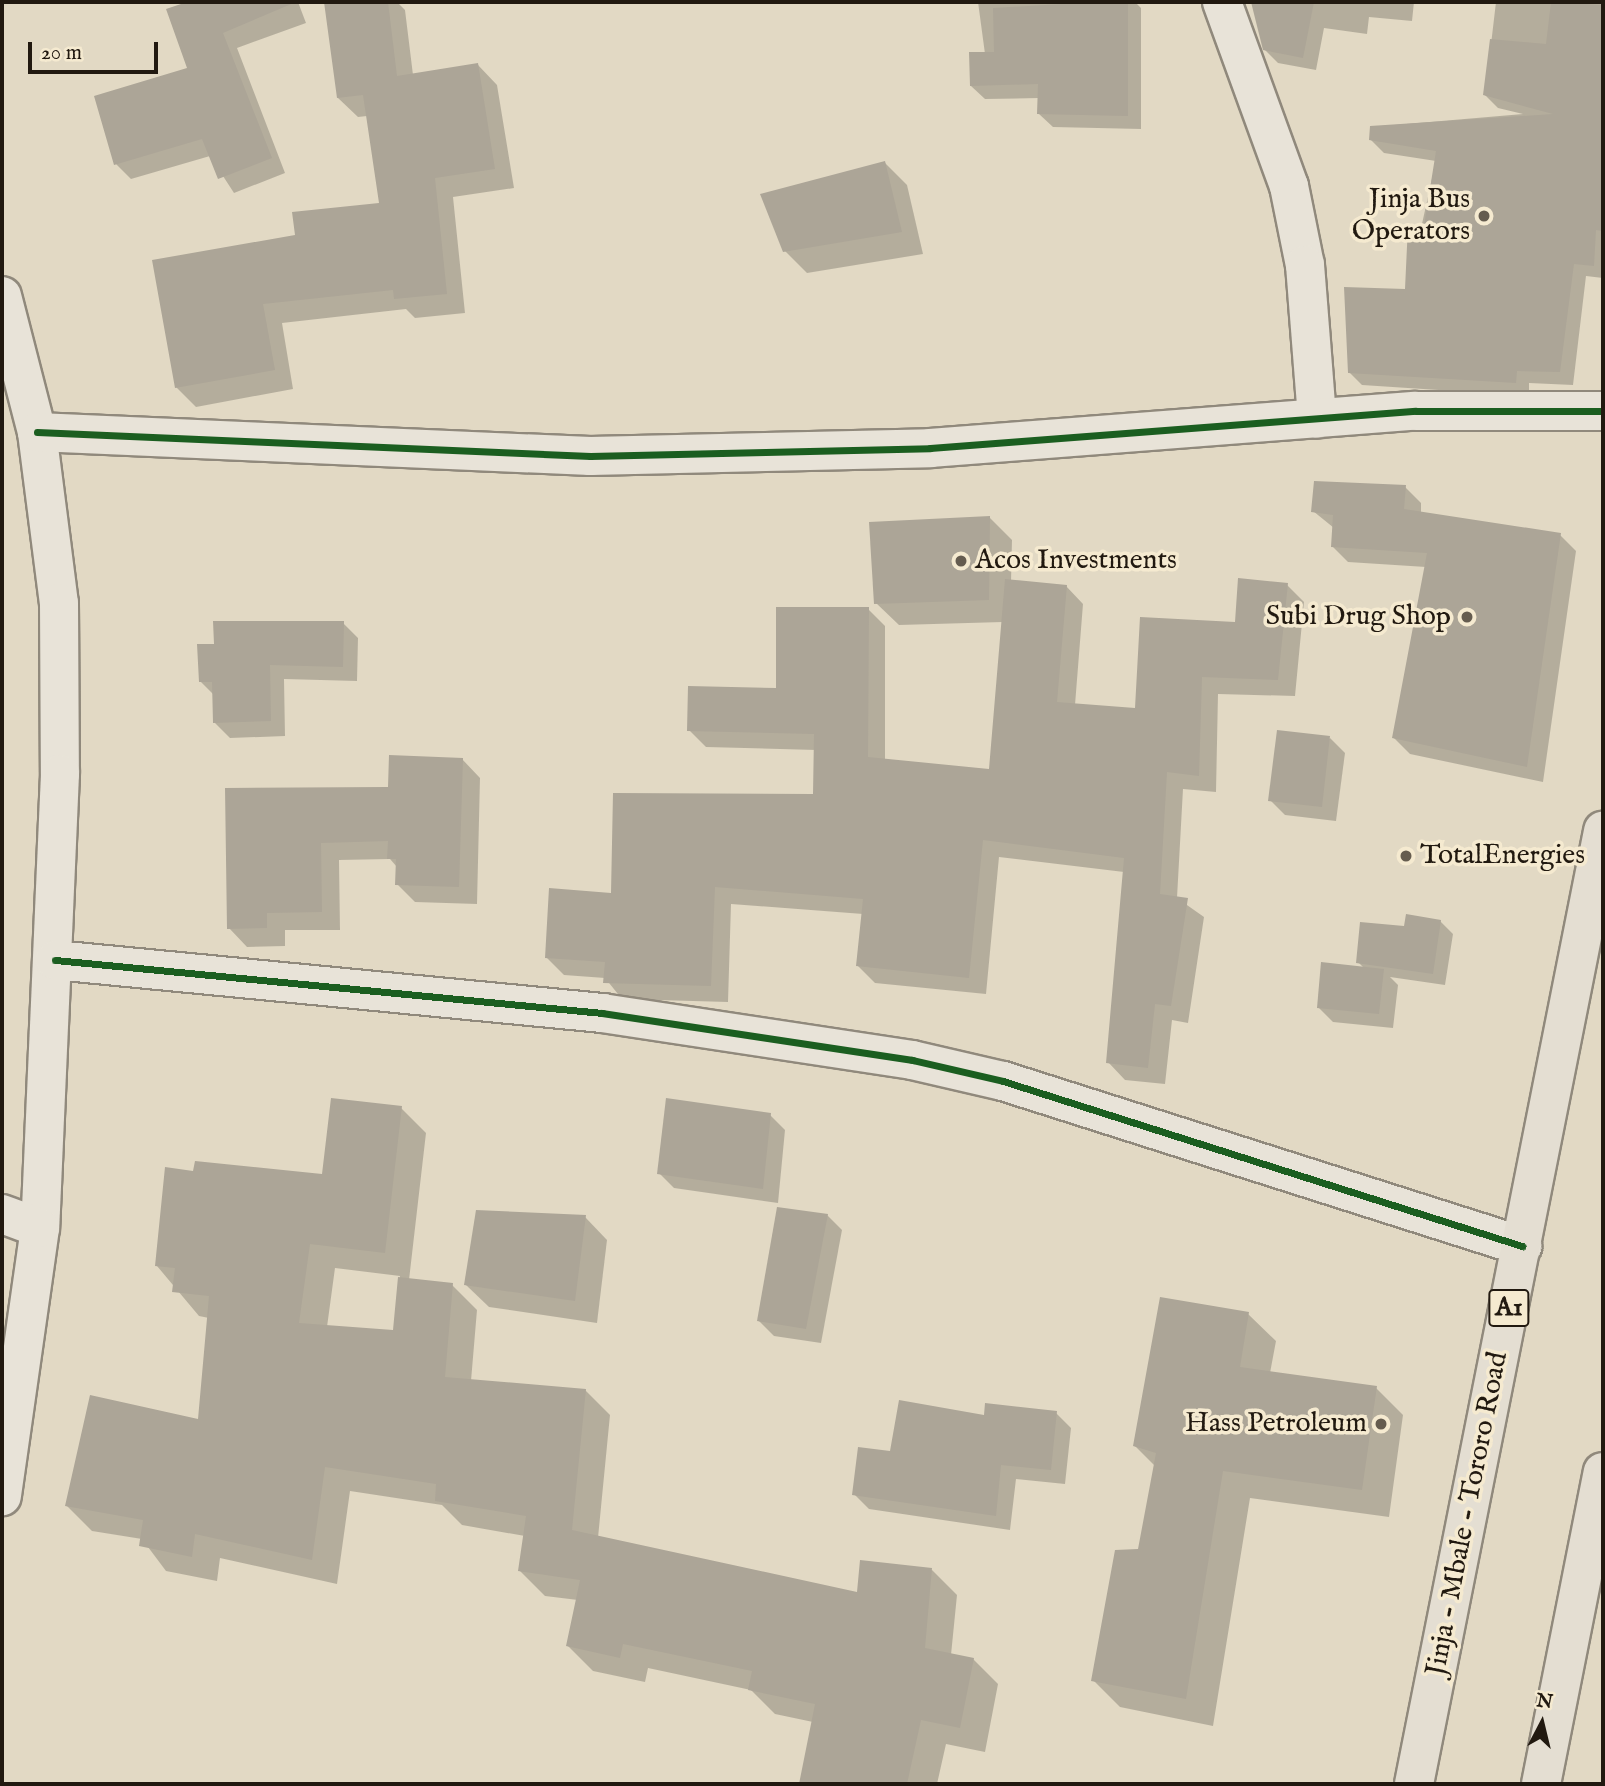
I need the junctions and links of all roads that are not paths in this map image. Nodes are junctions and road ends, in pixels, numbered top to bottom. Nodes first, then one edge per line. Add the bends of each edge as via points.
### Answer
1 (1222, 2) edge
2 (2, 296) edge
3 (1603, 411) edge
4 (1317, 419) junction
5 (37, 432) junction
6 (1603, 831) edge
7 (55, 960) junction
8 (2, 1214) edge
9 (40, 1228) junction
10 (1522, 1246) junction
11 (1603, 1472) edge
12 (2, 1496) edge
13 (1596, 1568) edge
14 (1414, 1784) edge
15 (1541, 1784) edge

1 - 4 street via 1289,186 1305,265
2 - 5 street
3 - 4 street
4 - 5 street via 930,448 590,456
5 - 7 street via 59,603
6 - 10 highway, Jinja - Mbale - Tororo Road / A1
7 - 9 street
7 - 10 street via 602,1013 912,1060 1003,1081
8 - 9 street
9 - 12 street
10 - 14 highway, Jinja - Mbale - Tororo Road / A1
11 - 13 highway
13 - 15 highway

